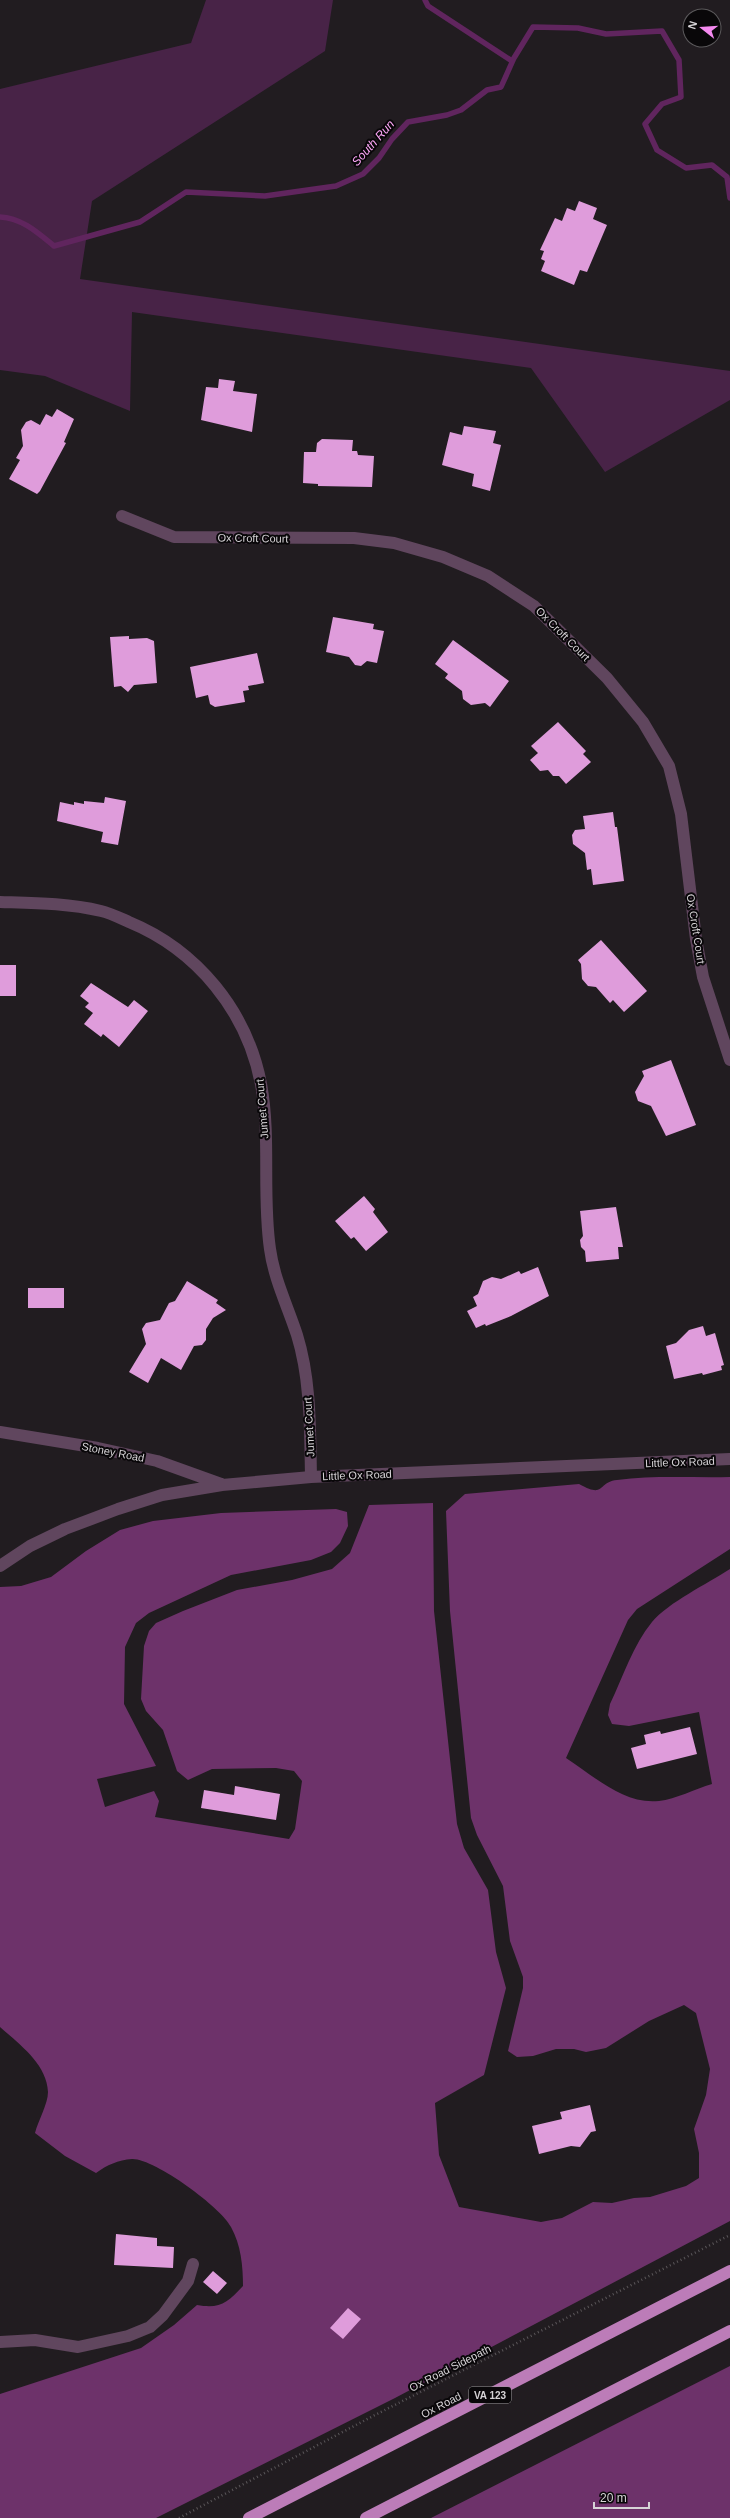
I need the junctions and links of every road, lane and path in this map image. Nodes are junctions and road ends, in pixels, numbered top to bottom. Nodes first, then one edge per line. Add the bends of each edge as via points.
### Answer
1 (122, 516) dead end
2 (0, 902) edge
3 (730, 1060) edge
4 (0, 1432) edge
5 (730, 1460) edge
6 (311, 1477) junction
7 (222, 1485) junction
8 (0, 1566) edge
9 (730, 2235) edge
10 (193, 2264) dead end
11 (730, 2272) edge
12 (730, 2331) edge
13 (0, 2342) edge
14 (179, 2518) edge
15 (249, 2518) edge
16 (366, 2518) edge

1 - 3 street, Ox Croft Court via 174,537 354,538 394,543 443,557 488,576 534,606 616,689 643,722 669,766 681,814 702,970
2 - 6 street, Jumet Court via 58,903 103,912 151,931 205,974 222,994 247,1036 261,1085 270,1250 280,1291 297,1335 305,1367
4 - 7 street, Stoney Road via 98,1448 157,1461
5 - 6 street, Little Ox Road
6 - 7 street, Little Ox Road
7 - 8 street, Little Ox Road via 162,1495 118,1509 65,1529 30,1546
9 - 14 path, Ox Road Sidepath via 375,2415
10 - 13 street via 188,2281 163,2315 150,2327 128,2336 78,2346 35,2340
11 - 15 highway, Ox Road / VA 123
12 - 16 highway

